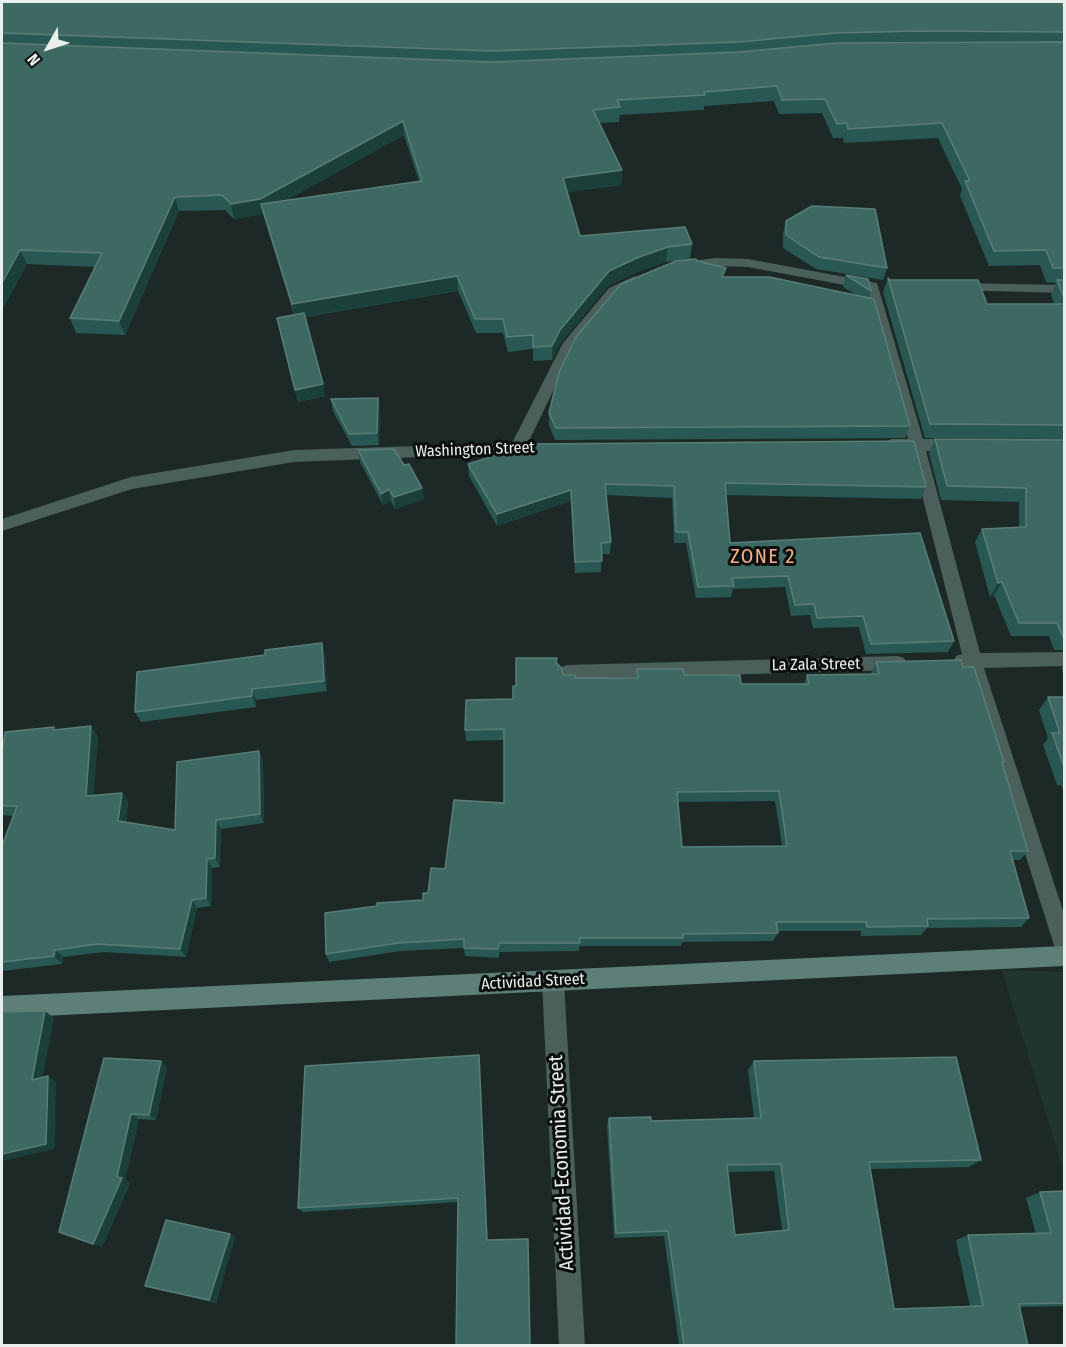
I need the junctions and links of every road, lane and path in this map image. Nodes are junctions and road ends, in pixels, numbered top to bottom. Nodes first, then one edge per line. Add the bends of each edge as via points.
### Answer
1 (672, 267) edge
2 (652, 273) edge
3 (940, 287) edge
4 (1065, 289) edge
5 (882, 445) edge
6 (917, 445) junction
7 (974, 445) edge
8 (565, 447) edge
9 (518, 448) junction
10 (2, 525) edge
11 (1065, 659) edge
12 (973, 661) junction
13 (950, 662) edge
14 (914, 663) edge
15 (567, 672) edge
16 (1065, 945) edge
17 (1065, 956) edge
18 (553, 981) junction
19 (2, 1007) edge
20 (572, 1346) edge

1 - 6 street via 748,263 878,286
2 - 9 street via 614,291 568,346
3 - 4 street
5 - 6 street
6 - 7 street
6 - 12 street
8 - 9 street, Washington Street
9 - 10 street, Washington Street via 294,456 131,483
11 - 12 street
12 - 13 street
12 - 16 street
14 - 15 street, La Zala Street
17 - 18 street, Actividad Street
18 - 19 street, Actividad Street
18 - 20 street, Actividad-Economia Street

